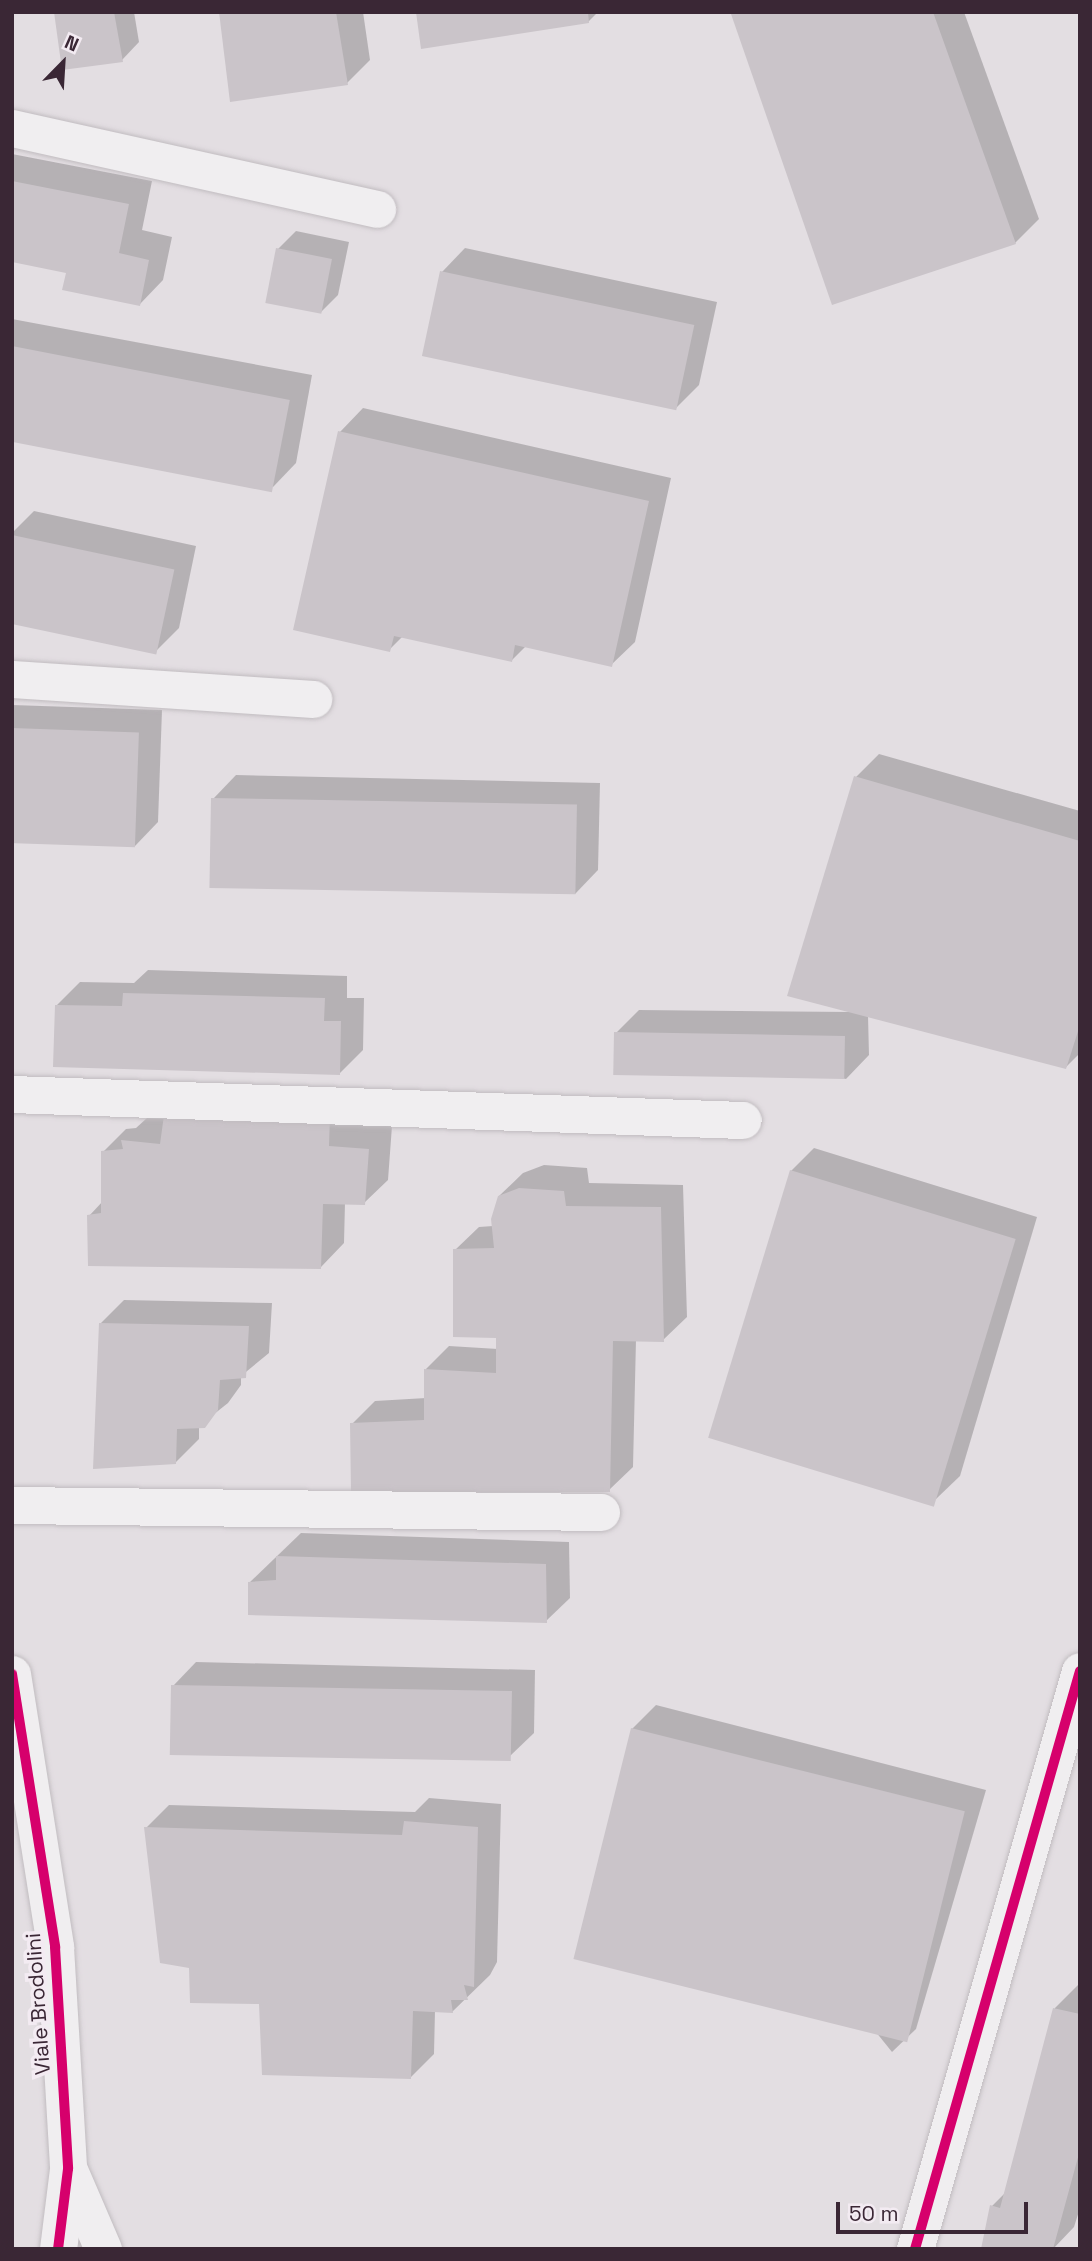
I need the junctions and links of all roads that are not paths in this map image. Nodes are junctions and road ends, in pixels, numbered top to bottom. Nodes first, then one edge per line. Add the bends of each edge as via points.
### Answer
1 (12, 128) edge
2 (377, 209) dead end
3 (12, 679) edge
4 (313, 699) dead end
5 (12, 1094) edge
6 (743, 1120) dead end
7 (12, 1505) edge
8 (601, 1512) dead end
9 (1080, 1671) edge
10 (12, 1674) edge
11 (68, 2169) junction
12 (58, 2249) edge
13 (103, 2249) edge
14 (915, 2249) edge

1 - 2 street
3 - 4 street
5 - 6 street
7 - 8 street
9 - 14 street
10 - 11 street, Viale Brodolini via 55,1947
11 - 12 street, Viale Brodolini
11 - 13 street, Viale Brodolini

